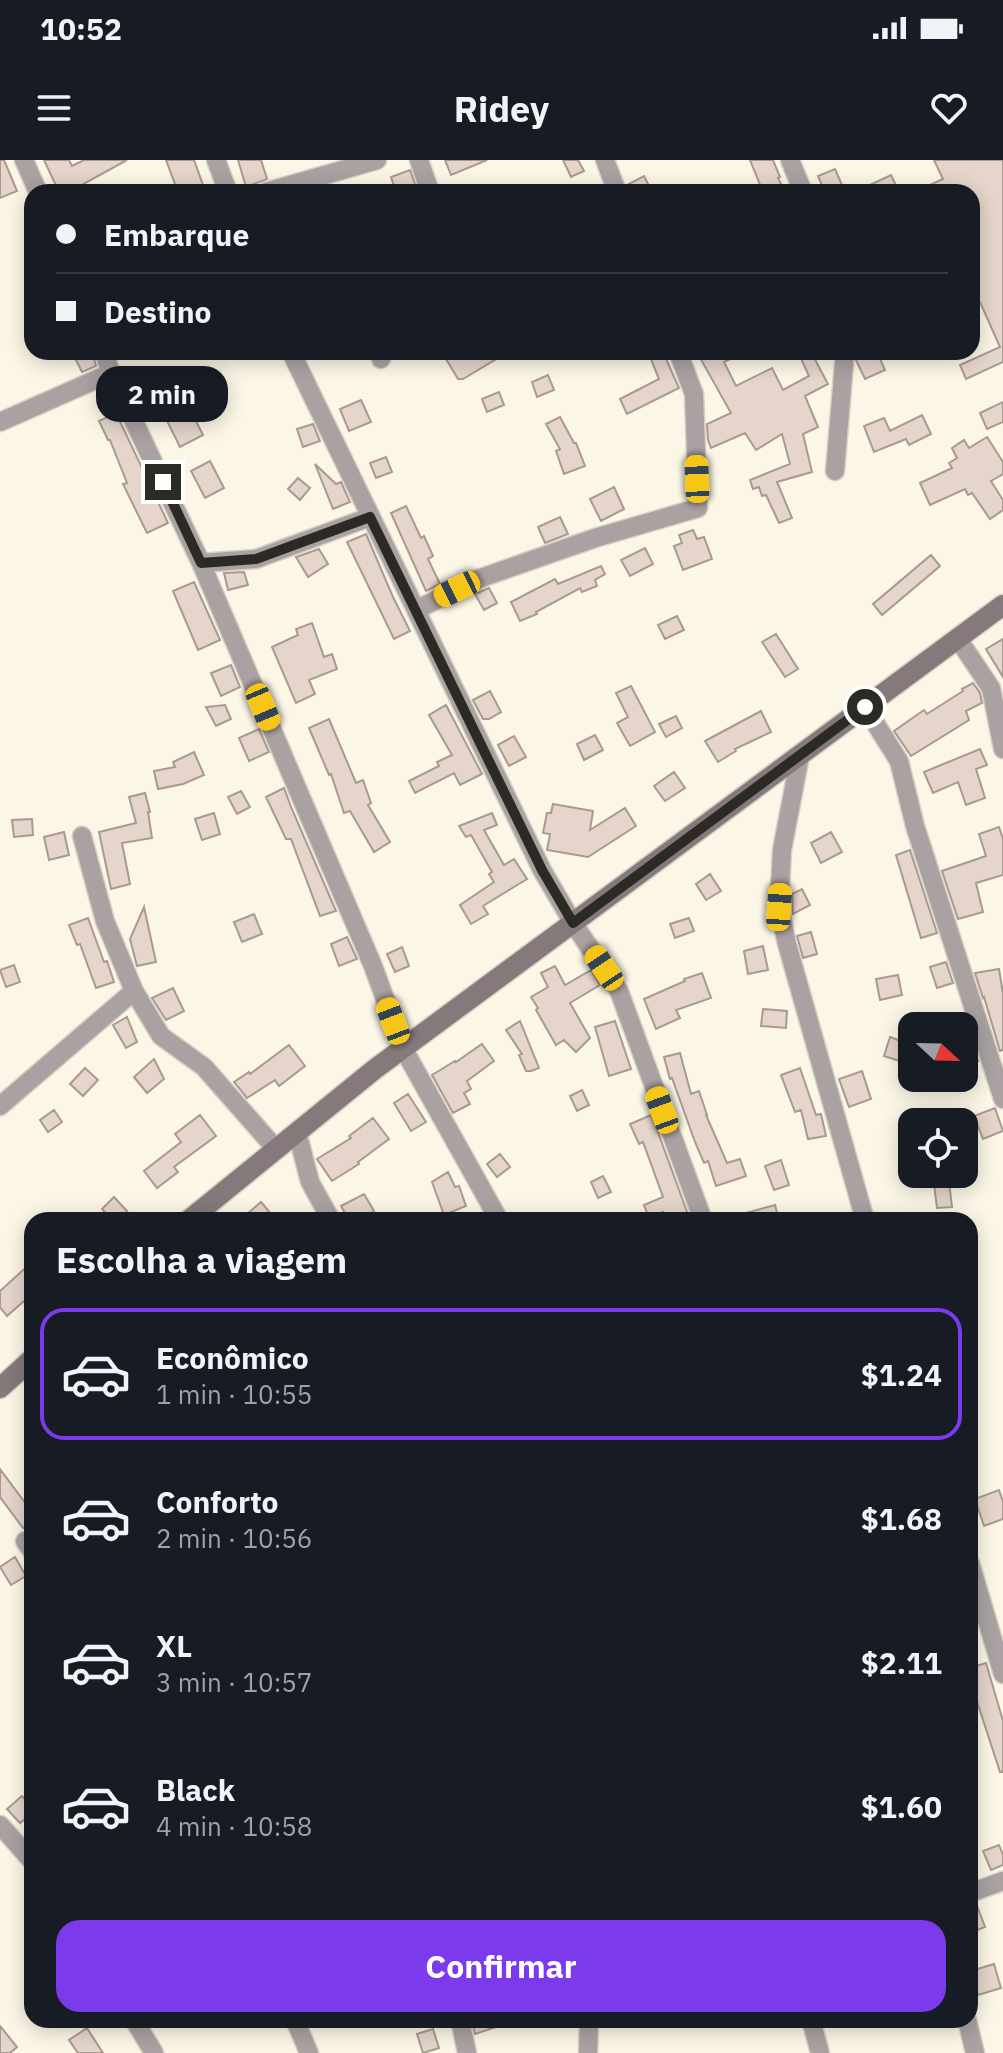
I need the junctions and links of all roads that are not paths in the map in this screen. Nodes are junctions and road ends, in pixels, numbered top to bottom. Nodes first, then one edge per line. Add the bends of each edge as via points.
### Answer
1 (24, 160) edge
2 (216, 160) edge
3 (377, 160) edge
4 (419, 160) edge
5 (605, 160) edge
6 (790, 160) edge
7 (34, 184) edge
8 (225, 184) edge
9 (325, 184) edge
10 (427, 184) edge
11 (614, 184) edge
12 (800, 184) edge
13 (107, 360) edge
14 (295, 360) edge
15 (681, 360) edge
16 (844, 360) edge
17 (111, 373) junction
18 (0, 422) edge
19 (835, 471) dead end
20 (370, 517) junction
21 (201, 563) junction
22 (1003, 605) edge
23 (416, 610) junction
24 (958, 639) junction
25 (865, 707) junction
26 (1003, 749) edge
27 (800, 756) junction
28 (82, 836) dead end
29 (573, 923) junction
30 (134, 991) junction
31 (403, 1048) junction
32 (1003, 1099) edge
33 (0, 1106) edge
34 (297, 1132) junction
35 (276, 1149) junction
36 (199, 1212) edge
37 (327, 1212) edge
38 (495, 1212) edge
39 (700, 1212) edge
40 (863, 1212) edge
41 (24, 1366) edge
42 (0, 1388) edge
43 (978, 1590) edge
44 (1003, 1674) edge
45 (0, 1825) edge
46 (24, 1851) edge
47 (1003, 1881) edge
48 (978, 1890) edge
49 (139, 2028) edge
50 (298, 2028) edge
51 (462, 2028) edge
52 (589, 2028) edge
53 (813, 2028) edge
54 (969, 2028) edge
55 (154, 2053) edge
56 (309, 2053) edge
57 (467, 2053) edge
58 (588, 2053) edge
59 (820, 2053) edge
60 (975, 2053) edge

1 - 7 street
2 - 8 street
3 - 9 street
4 - 10 street
5 - 11 street
6 - 12 street
13 - 17 street
14 - 20 street
15 - 23 street via 694,394 698,508 478,579
16 - 19 street
17 - 18 street
17 - 21 street
20 - 21 street via 256,559
20 - 23 street
21 - 31 street
22 - 24 main road
23 - 29 street
24 - 25 main road
24 - 26 street via 991,688
25 - 27 main road
25 - 32 street via 899,761
27 - 29 main road
27 - 40 street via 782,850 779,907
28 - 30 street via 105,921
29 - 31 main road
29 - 39 street via 619,991
30 - 33 street
30 - 35 street via 161,1036 204,1067
31 - 34 main road
31 - 38 street
34 - 35 main road
34 - 37 street via 310,1182
35 - 36 main road
41 - 42 main road
43 - 44 street
45 - 46 street
47 - 48 street
49 - 55 street
50 - 56 street
51 - 57 street
52 - 58 street
53 - 59 street
54 - 60 street

